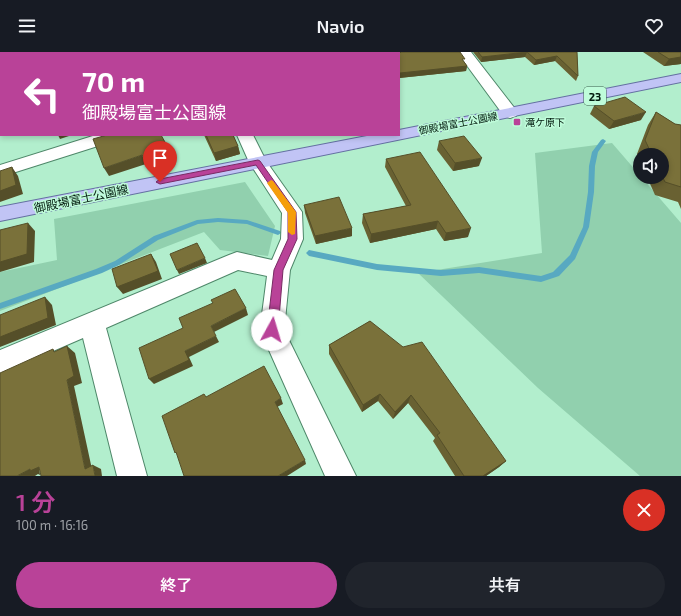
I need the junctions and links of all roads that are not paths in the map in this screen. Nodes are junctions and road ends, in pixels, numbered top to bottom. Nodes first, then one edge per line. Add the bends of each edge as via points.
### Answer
1 (464, 52) edge
2 (681, 78) edge
3 (510, 113) junction
4 (400, 135) edge
5 (111, 136) edge
6 (245, 136) edge
7 (393, 136) edge
8 (258, 162) junction
9 (0, 171) edge
10 (0, 214) edge
11 (279, 270) junction
12 (92, 323) junction
13 (0, 362) edge
14 (132, 476) edge
15 (341, 476) edge

1 - 3 street
2 - 3 main road, 御殿場富士公園線 / 23
3 - 4 main road, 御殿場富士公園線 / 23
5 - 9 street
6 - 8 street
7 - 8 main road, 御殿場富士公園線 / 23
8 - 10 main road, 御殿場富士公園線 / 23
8 - 11 street via 292,212 292,239
11 - 12 street via 237,261
11 - 15 street via 272,330
12 - 13 street
12 - 14 street

